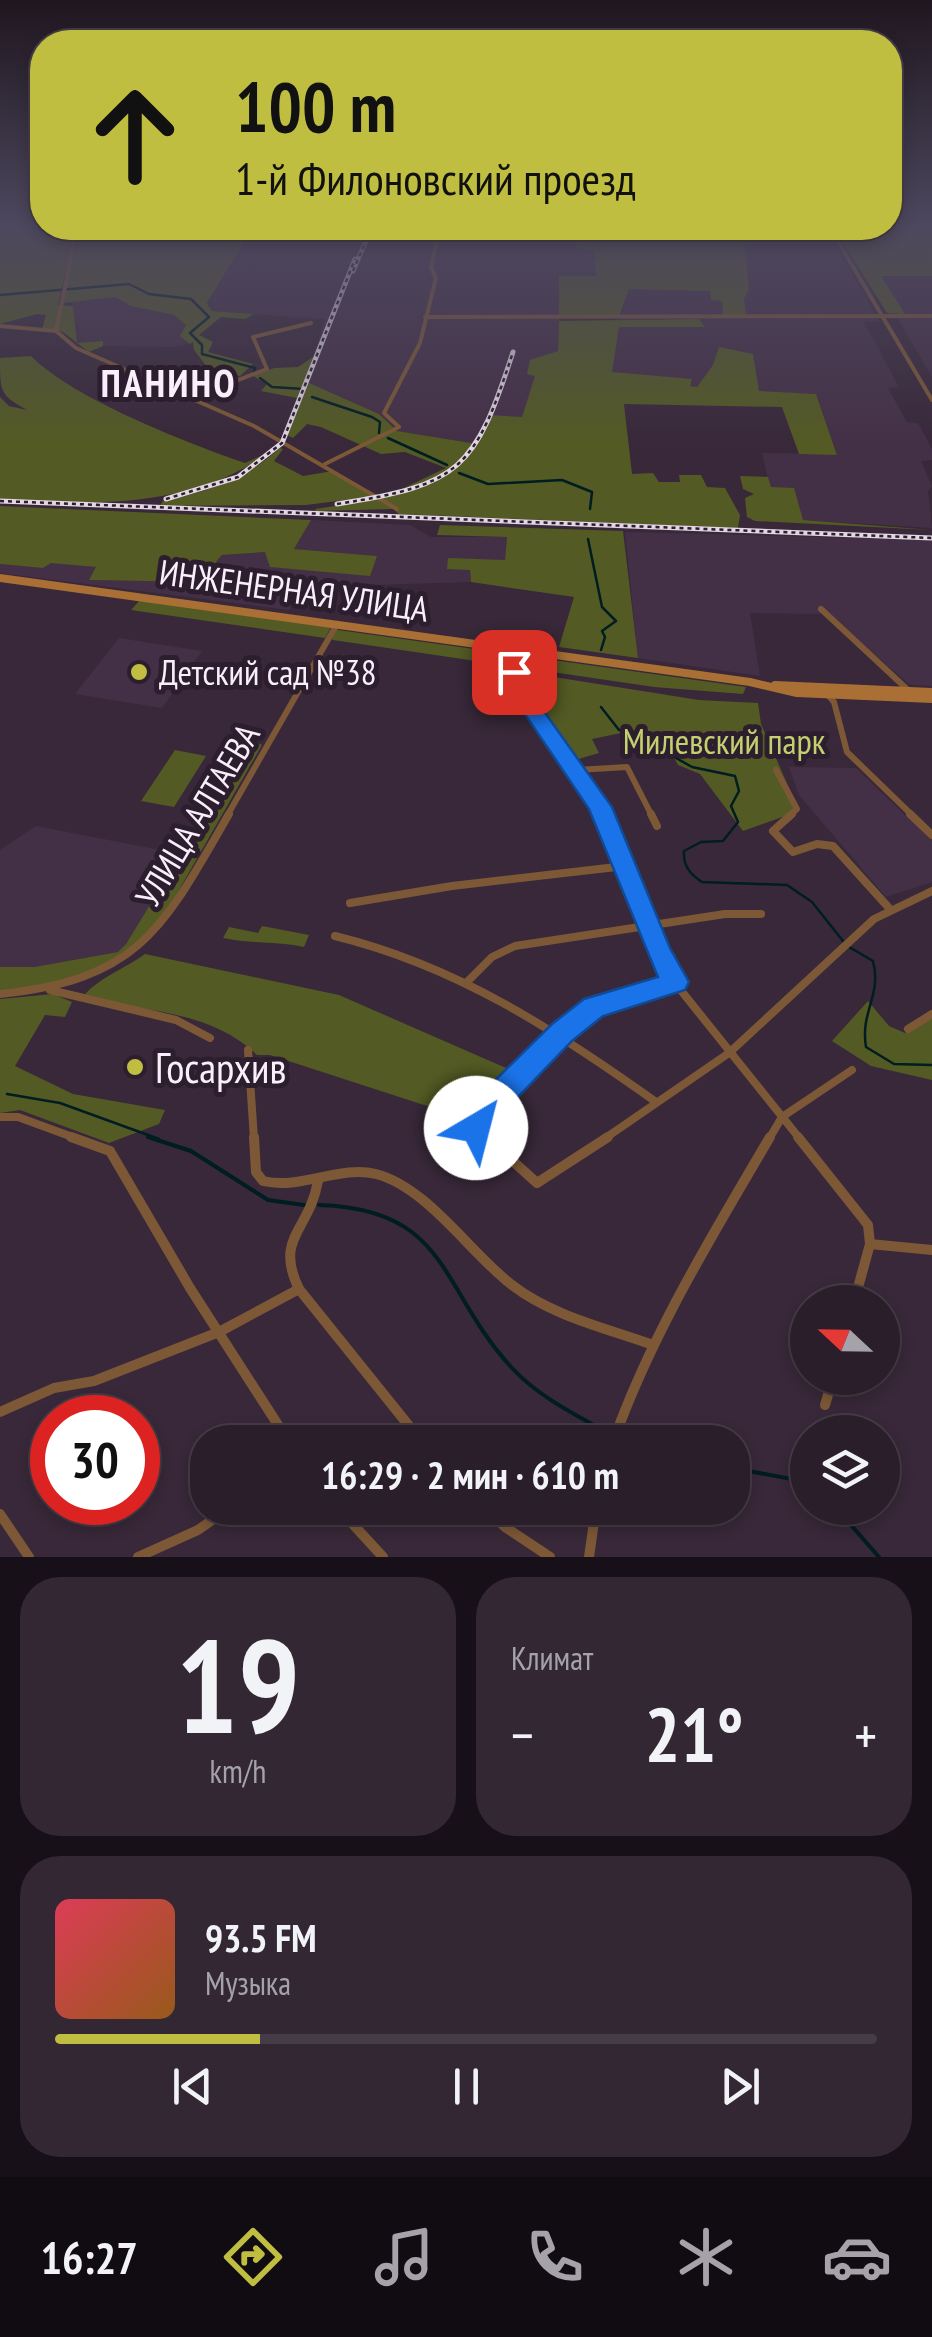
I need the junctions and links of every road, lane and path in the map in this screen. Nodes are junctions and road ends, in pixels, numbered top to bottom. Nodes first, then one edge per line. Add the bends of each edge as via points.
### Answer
1 (61, 300) edge
2 (431, 300) edge
3 (874, 300) edge
4 (884, 315) junction
5 (932, 316) edge
6 (426, 318) junction
7 (310, 323) dead end
8 (0, 326) edge
9 (56, 331) junction
10 (188, 400) junction
11 (932, 400) edge
12 (324, 465) junction
13 (396, 510) dead end
14 (0, 578) edge
15 (821, 609) dead end
16 (337, 624) junction
17 (515, 670) dead end
18 (799, 688) junction
19 (908, 691) junction
20 (828, 695) junction
21 (932, 695) edge
22 (576, 770) junction
23 (776, 770) dead end
24 (657, 826) dead end
25 (932, 835) edge
26 (625, 866) junction
27 (932, 891) edge
28 (350, 903) dead end
29 (889, 908) junction
30 (761, 914) dead end
31 (647, 925) junction
32 (335, 936) dead end
33 (468, 982) junction
34 (675, 982) junction
35 (50, 990) junction
36 (0, 994) edge
37 (932, 1014) edge
38 (908, 1029) dead end
39 (562, 1033) junction
40 (210, 1038) dead end
41 (248, 1050) dead end
42 (730, 1052) junction
43 (852, 1070) dead end
44 (656, 1102) junction
45 (0, 1117) edge
46 (782, 1117) junction
47 (318, 1182) junction
48 (870, 1244) junction
49 (932, 1250) edge
50 (859, 1285) edge
51 (298, 1289) junction
52 (219, 1332) junction
53 (653, 1345) junction
54 (828, 1395) edge
55 (825, 1405) dead end
56 (0, 1412) edge
57 (278, 1425) edge
58 (408, 1425) edge
59 (619, 1425) edge
60 (0, 1514) edge
61 (205, 1525) edge
62 (354, 1525) edge
63 (502, 1525) edge
64 (594, 1525) edge
65 (29, 1557) edge
66 (138, 1557) edge
67 (383, 1557) edge
68 (550, 1557) edge
69 (589, 1557) edge

1 - 9 street
2 - 6 street
3 - 4 street
4 - 5 street
4 - 6 street
4 - 11 street
6 - 12 street via 384,413 399,427
7 - 10 street via 254,337 266,369
8 - 9 street
9 - 10 street via 90,355
10 - 12 street via 254,426
12 - 13 street
14 - 16 main road, ИНЖЕНЕРНАЯ УЛИЦА
15 - 19 street
16 - 18 main road, ИНЖЕНЕРНАЯ УЛИЦА
16 - 35 street, УЛИЦА АЛТАЕВА via 156,933 110,970
17 - 22 street via 516,687
18 - 19 main road, ИНЖЕНЕРНАЯ УЛИЦА
18 - 20 main road, ИНЖЕНЕРНАЯ УЛИЦА
19 - 21 main road, ИНЖЕНЕРНАЯ УЛИЦА
20 - 21 main road, ИНЖЕНЕРНАЯ УЛИЦА
20 - 25 street via 848,752
22 - 24 street via 627,767
22 - 26 street
23 - 29 street via 797,809 773,831 793,852 833,846
26 - 28 street
26 - 31 street
27 - 29 street
29 - 42 street
30 - 31 street
31 - 33 street via 515,946 492,957
31 - 34 street
32 - 33 street via 385,946
33 - 39 street
34 - 39 street via 594,1007
34 - 42 street
35 - 36 street, УЛИЦА АЛТАЕВА
35 - 40 street via 180,1022
37 - 38 street
39 - 44 street
39 - 44 street via 477,1118 476,1128 537,1183
41 - 47 street via 256,1172 272,1184
42 - 44 street
42 - 46 street
43 - 46 street
45 - 52 street via 18,1117 110,1151
46 - 48 street via 868,1225
46 - 53 street
47 - 51 street via 287,1252
47 - 53 street via 377,1174 469,1243 512,1285
48 - 49 street
48 - 50 street
51 - 52 street
51 - 58 street
52 - 56 street
52 - 57 street
53 - 59 street
54 - 55 street
60 - 65 street
61 - 66 street
62 - 67 street
63 - 68 street
64 - 69 street

